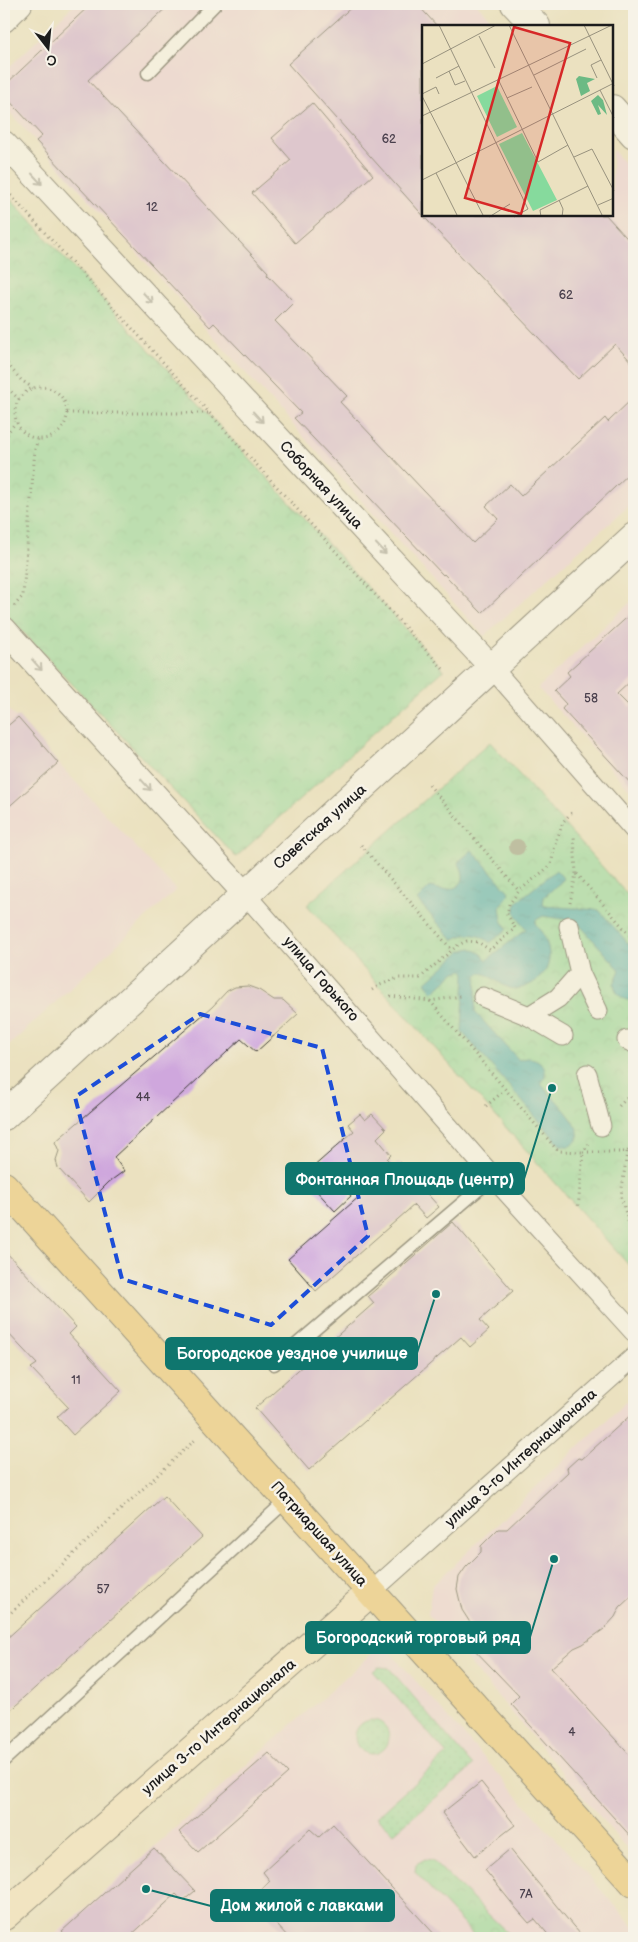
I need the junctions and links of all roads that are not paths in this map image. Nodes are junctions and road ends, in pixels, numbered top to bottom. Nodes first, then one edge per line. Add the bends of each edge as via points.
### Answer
1 (20, 4) edge
2 (215, 4) edge
3 (515, 4) edge
4 (4, 20) edge
5 (535, 25) edge
6 (148, 73) dead end
7 (613, 110) edge
8 (634, 134) edge
9 (4, 143) edge
10 (634, 537) edge
11 (6, 620) edge
12 (493, 669) junction
13 (634, 830) edge
14 (245, 894) junction
15 (569, 926) dead end
16 (580, 973) junction
17 (483, 997) dead end
18 (598, 1011) dead end
19 (529, 1016) junction
20 (563, 1036) dead end
21 (587, 1074) dead end
22 (4, 1116) edge
23 (601, 1126) dead end
24 (493, 1177) junction
25 (4, 1186) edge
26 (634, 1332) edge
27 (634, 1357) edge
28 (274, 1364) dead end
29 (288, 1499) junction
30 (372, 1592) junction
31 (4, 1760) edge
32 (634, 1883) edge
33 (4, 1916) edge

1 - 4 street
2 - 6 lane
3 - 5 street
7 - 8 street
9 -> 12 street, Соборная улица
10 - 12 street, Советская улица
11 -> 14 street, улица Горького
12 - 13 street, Соборная улица
12 - 14 street, Советская улица
14 - 22 street, Советская улица
14 - 24 street, улица Горького
15 - 16 street
16 - 18 street
16 - 19 street via 558,998
17 - 19 street
19 - 20 street
21 - 23 street
24 - 26 street, улица Горького
24 - 28 lane
25 - 29 main road, Патриаршая улица
27 - 30 street, улица 3-го Интернационала
29 - 30 main road, Патриаршая улица
29 - 31 lane
30 - 32 main road, Патриаршая улица
30 - 33 main road, улица 3-го Интернационала

